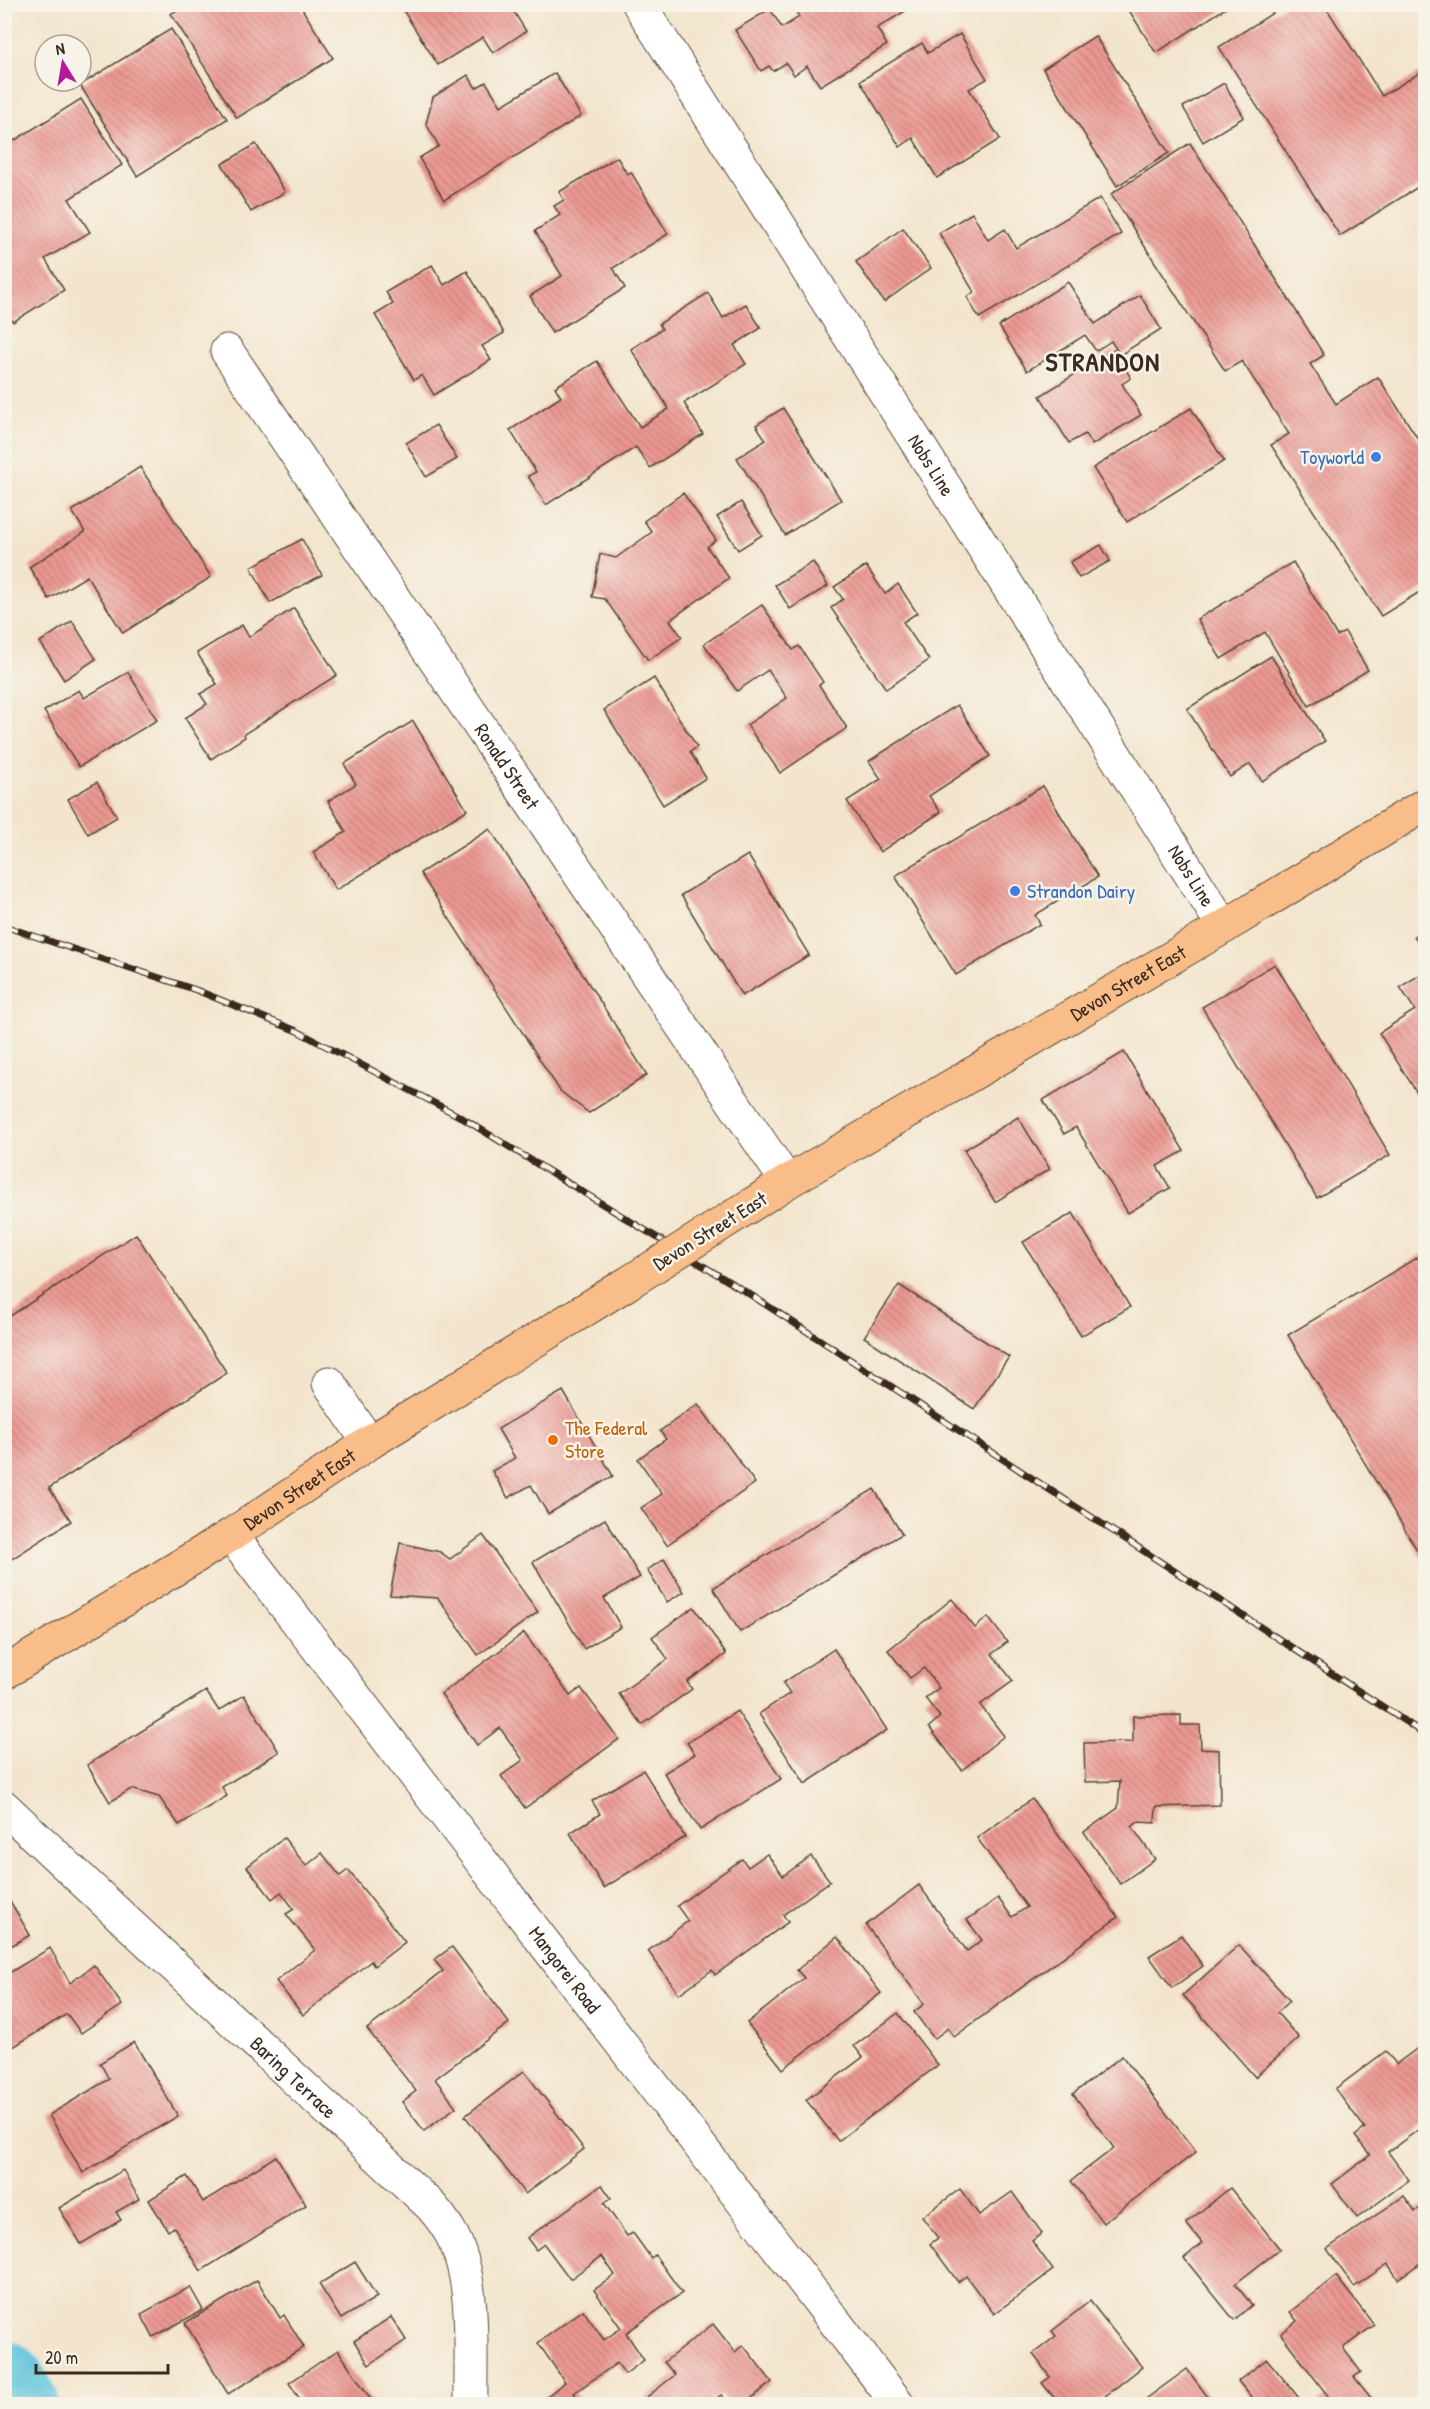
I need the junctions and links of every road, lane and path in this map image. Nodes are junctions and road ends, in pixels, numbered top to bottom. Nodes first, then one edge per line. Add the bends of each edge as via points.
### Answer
1 (639, 4) edge
2 (227, 351) dead end
3 (1425, 804) edge
4 (1224, 927) junction
5 (787, 1182) junction
6 (329, 1383) dead end
7 (369, 1443) junction
8 (231, 1535) junction
9 (4, 1672) edge
10 (4, 1807) edge
11 (471, 2404) edge
12 (898, 2404) edge

1 - 4 street, Nobs Line
2 - 5 street, Ronald Street
3 - 4 main road, Devon Street East
4 - 5 main road, Devon Street East
5 - 7 main road, Devon Street East, bridge
6 - 7 street
7 - 8 main road, Devon Street East
8 - 9 main road, Devon Street East
8 - 12 street, Mangorei Road
10 - 11 street, Baring Terrace via 431,2205 451,2233 463,2264 469,2304

